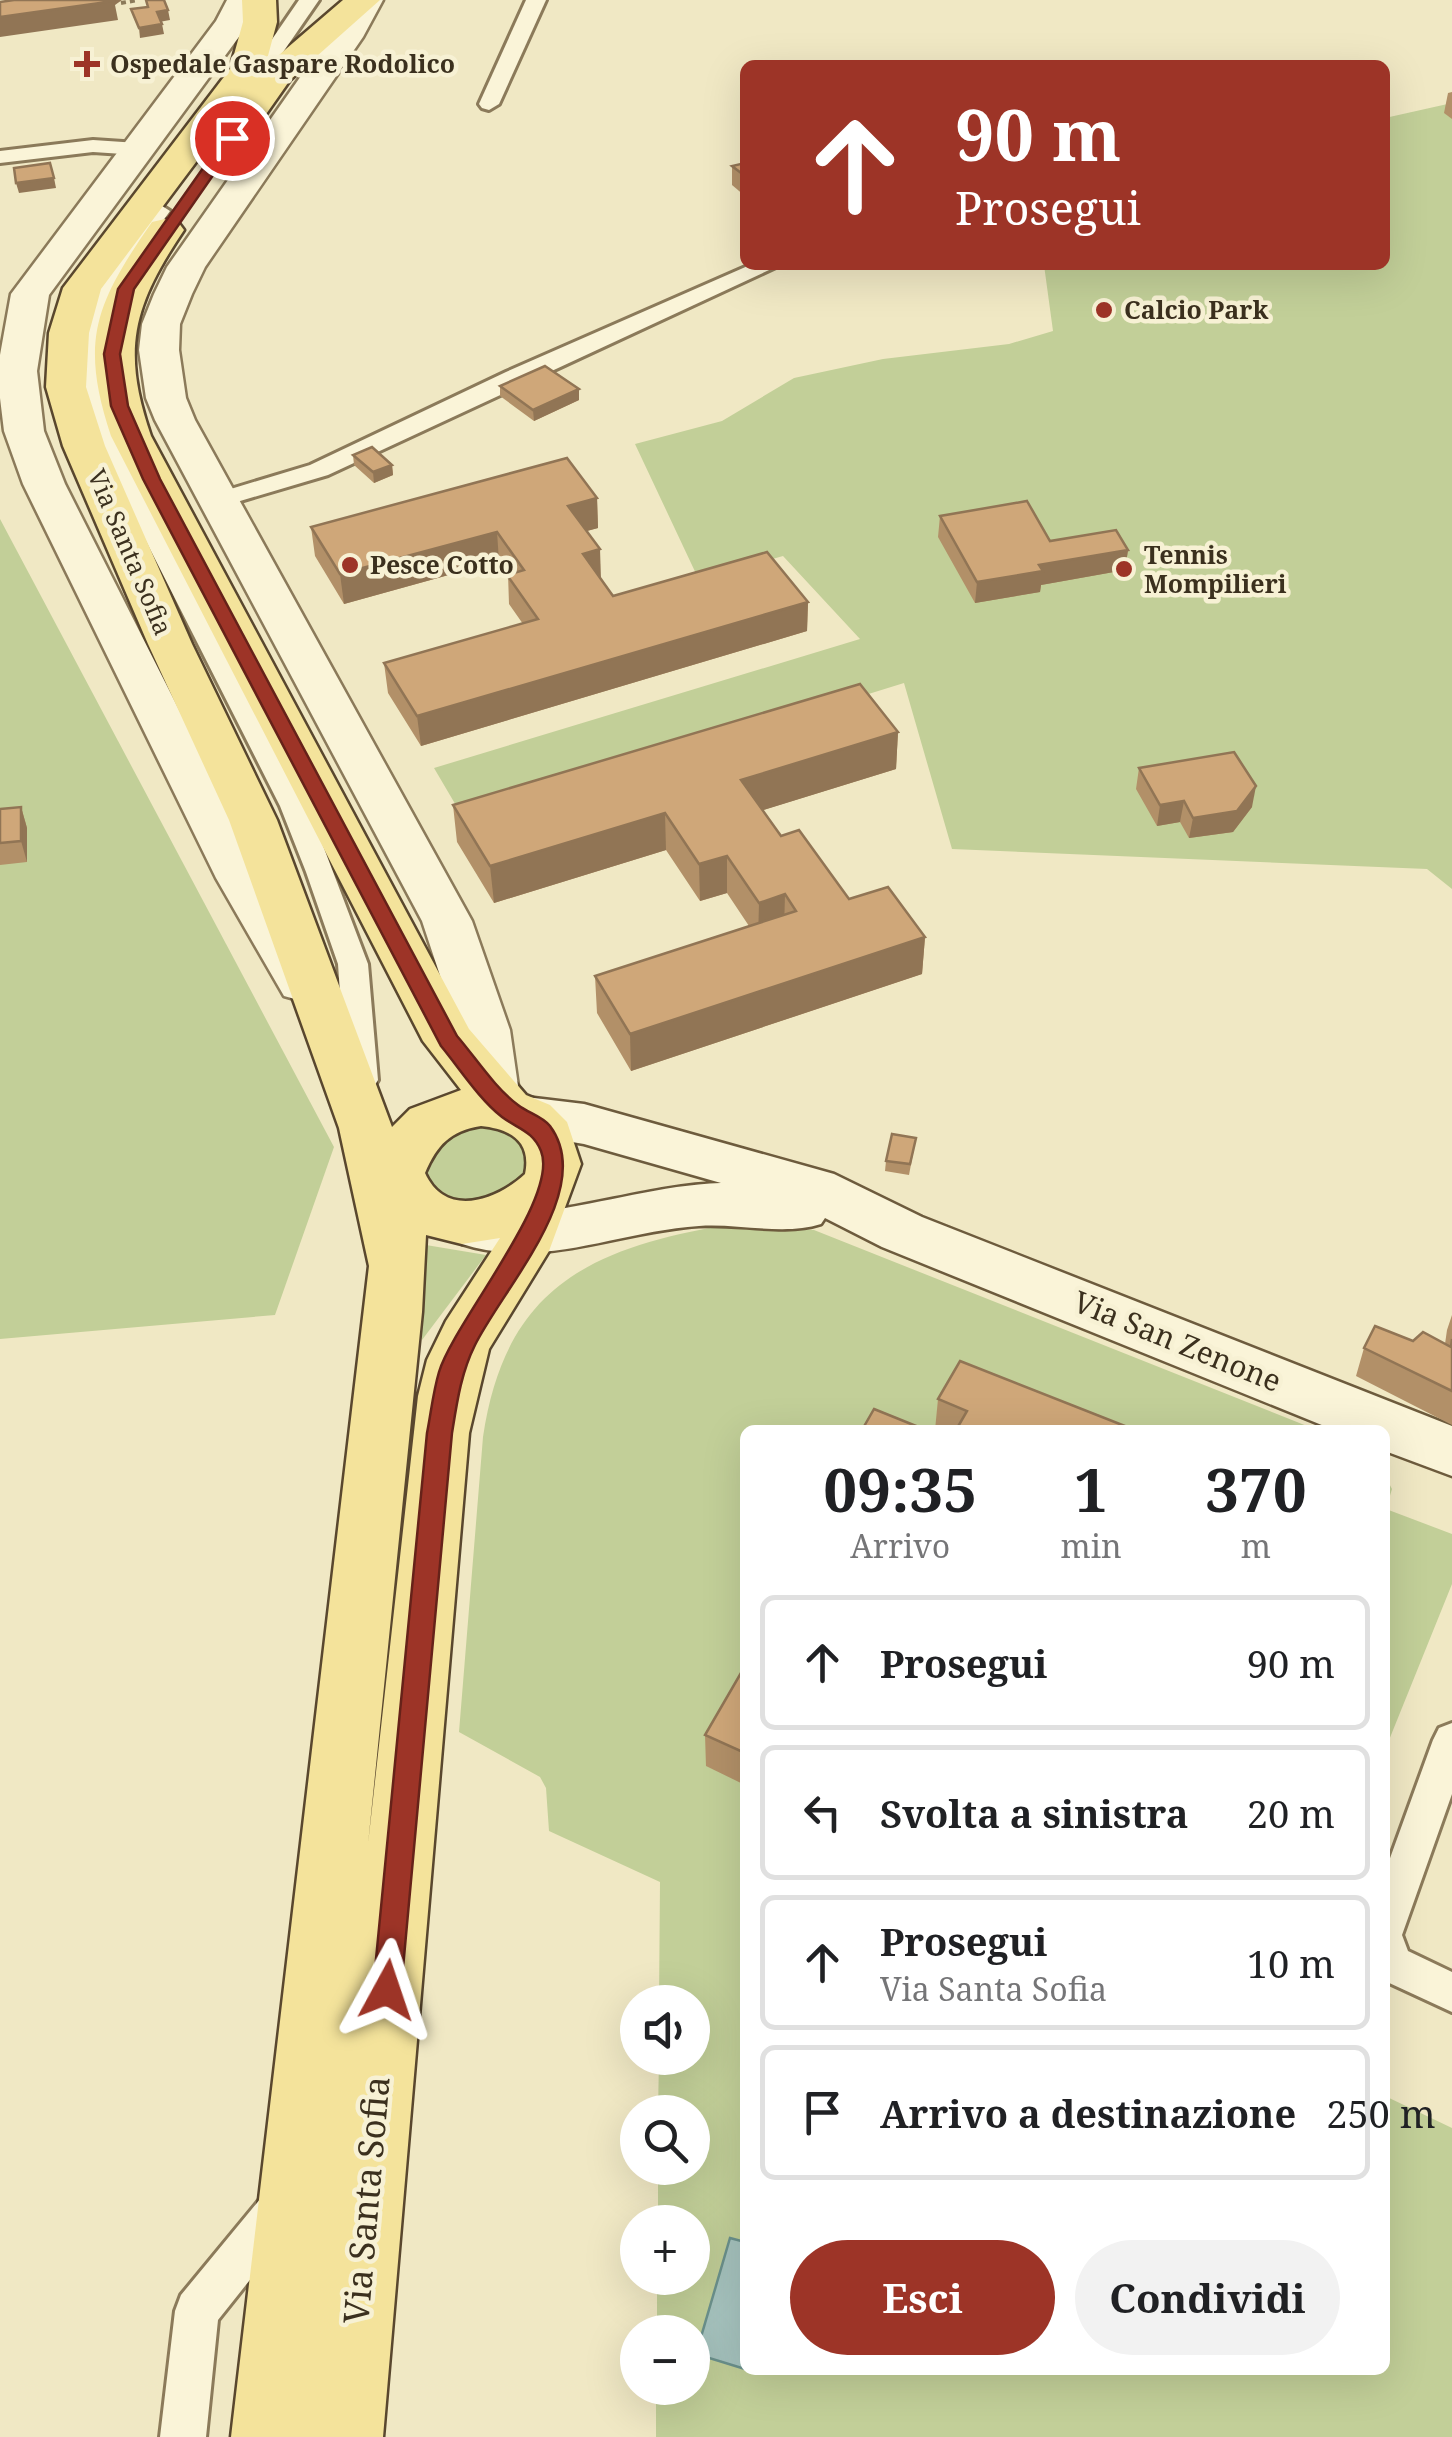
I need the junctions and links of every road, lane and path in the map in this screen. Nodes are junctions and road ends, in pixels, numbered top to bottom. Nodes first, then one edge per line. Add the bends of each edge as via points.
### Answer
1 (138, 0) edge
2 (310, 0) edge
3 (536, 0) edge
4 (364, 1) edge
5 (122, 4) dead end
6 (263, 14) edge
7 (327, 32) junction
8 (488, 104) dead end
9 (135, 154) junction
10 (0, 157) edge
11 (0, 166) edge
12 (758, 270) edge
13 (220, 500) junction
14 (323, 1019) junction
15 (509, 1107) junction
16 (366, 1128) junction
17 (400, 1177) junction
18 (454, 1222) joint
19 (531, 1229) junction
20 (902, 1232) junction
21 (396, 1264) junction
22 (1384, 1425) edge
23 (1390, 1427) edge
24 (1452, 1452) edge
25 (1452, 1740) edge
26 (1439, 1818) edge
27 (1390, 1917) edge
28 (1390, 1958) edge
29 (1452, 1992) edge
30 (296, 2188) junction
31 (183, 2437) edge
32 (270, 2437) edge
33 (345, 2437) edge

1 - 5 path
2 - 6 lane
3 - 8 lane
4 - 7 main road, Via Santa Sofia
4 - 13 street via 346,37 186,267 161,324 166,398
6 - 7 main road
6 - 9 street via 232,23
6 - 14 main road, Via Santa Sofia via 246,70 82,288 68,333 66,387 84,446 253,820
6 - 16 lane via 104,288 92,332 90,384 122,470 294,806 320,872 352,964
7 - 15 main road, Via Santa Sofia via 278,73 140,266 118,312 113,381 145,466 449,1041
9 - 10 lane via 93,146
9 - 11 lane
9 - 14 street via 30,294 17,371 24,430 44,484 240,878
12 - 13 lane via 320,470
13 - 15 street via 448,921
14 - 16 main road, Via Santa Sofia
15 - 17 main road via 443,1114 410,1138
15 - 19 main road via 550,1142 554,1156
15 - 20 street via 815,1188
16 - 17 main road
16 - 21 main road
17 - 18 main road via 415,1203
17 - 21 main road
18 - 19 street via 492,1232
19 - 20 street via 736,1203 814,1211
19 - 33 main road, Via Santa Sofia via 450,1372 440,1433
20 - 22 street, Via San Zenone
21 - 30 main road
23 - 24 street, Via San Zenone
25 - 26 lane
26 - 27 lane
28 - 29 lane
30 - 31 lane via 197,2311
30 - 32 main road

